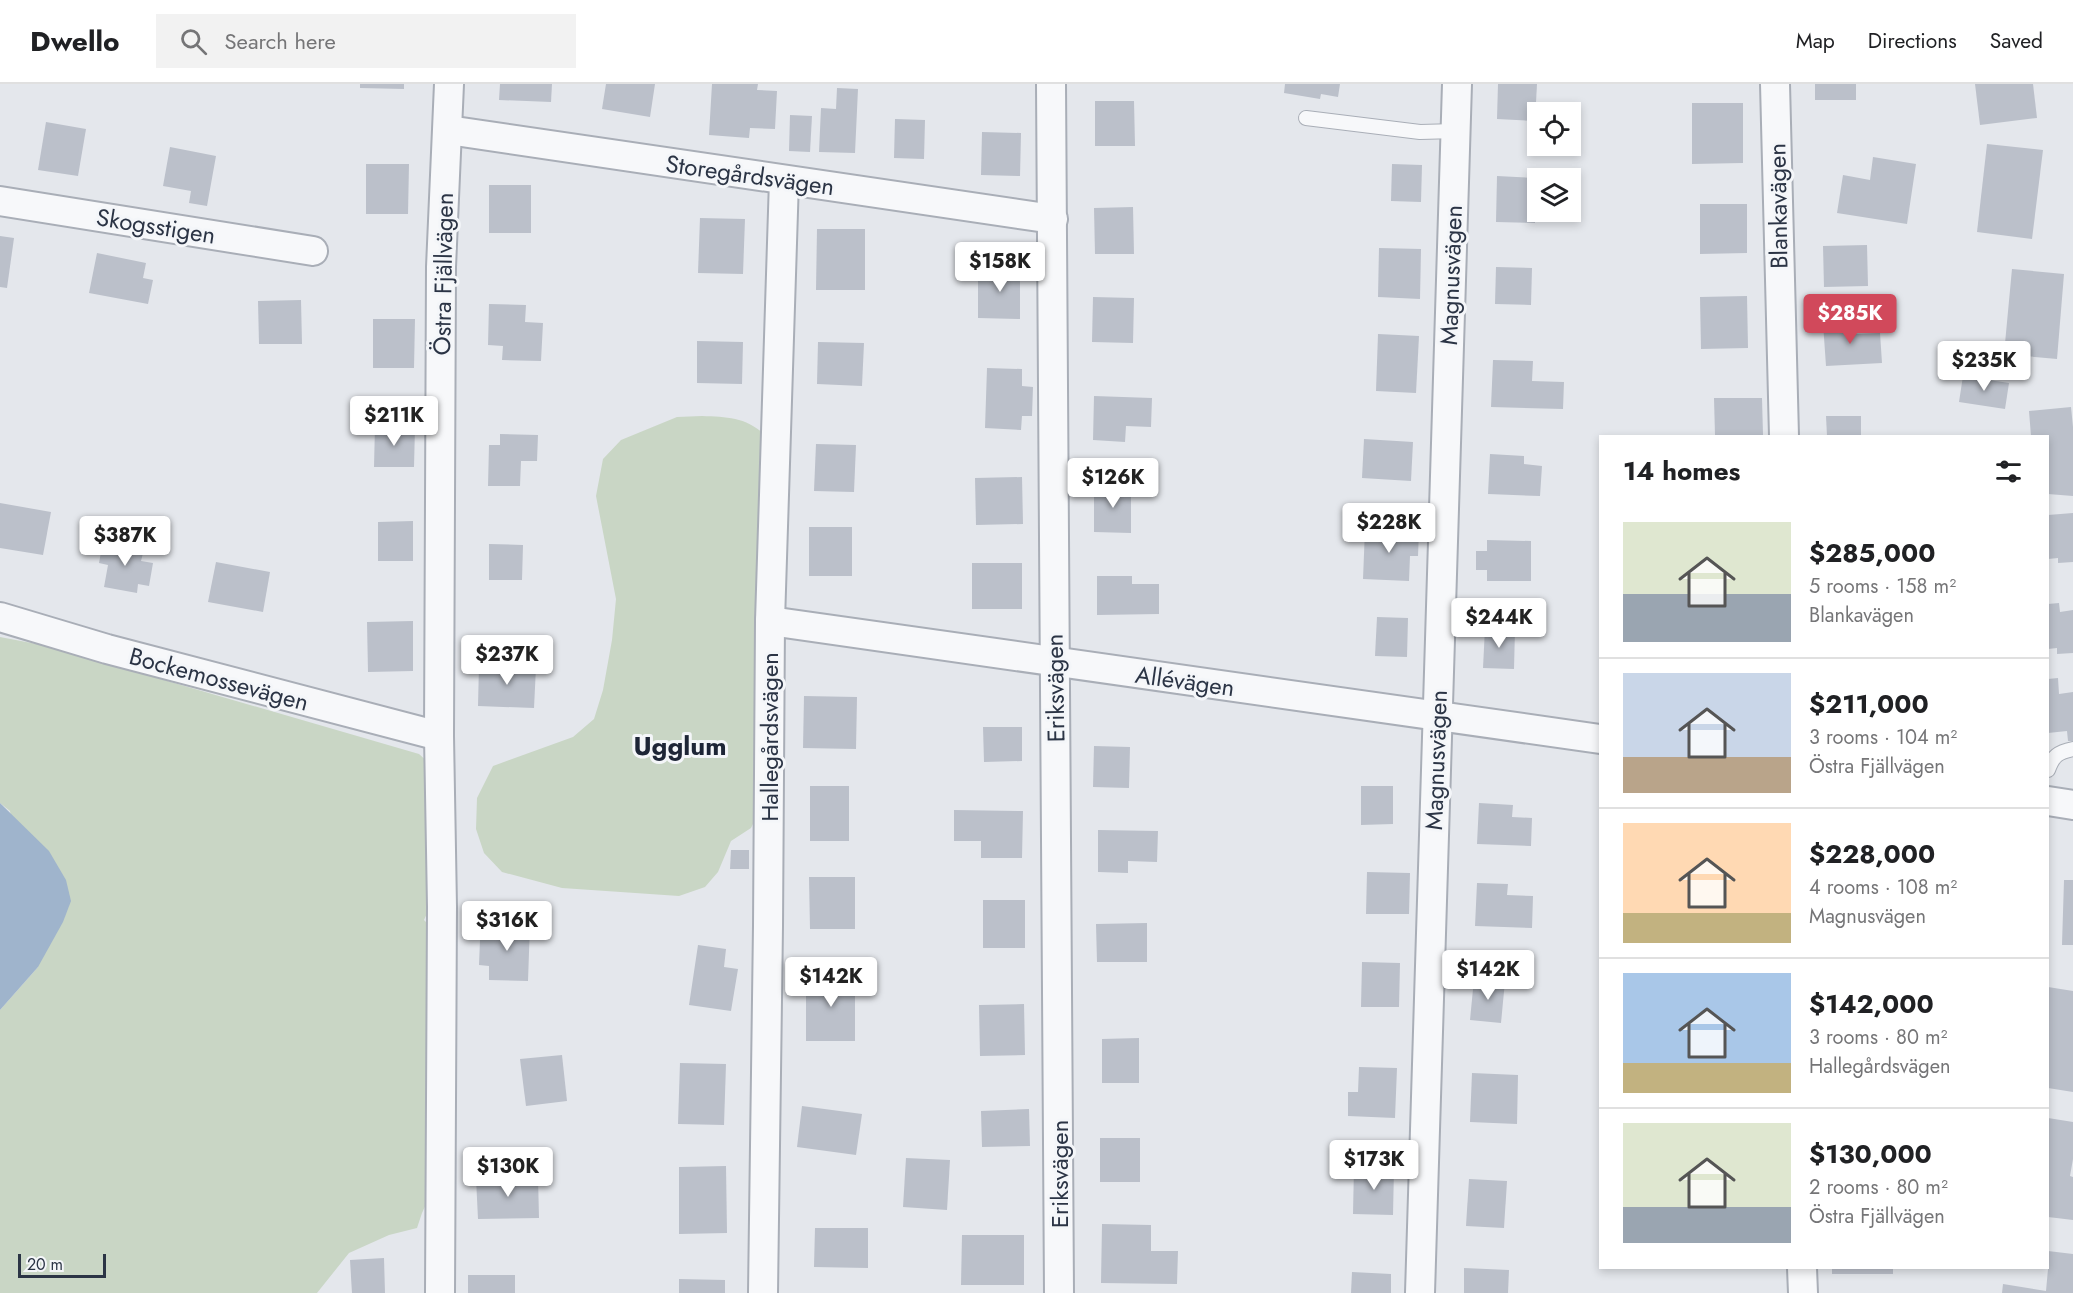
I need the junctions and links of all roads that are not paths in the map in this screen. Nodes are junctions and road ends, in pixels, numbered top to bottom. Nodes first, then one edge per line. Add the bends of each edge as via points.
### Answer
1 (449, 84) edge
2 (1051, 84) edge
3 (1457, 84) edge
4 (1775, 84) edge
5 (1306, 118) dead end
6 (448, 130) junction
7 (1456, 131) junction
8 (784, 180) junction
9 (0, 201) edge
10 (1053, 219) junction
11 (313, 251) dead end
12 (1784, 435) edge
13 (0, 617) edge
14 (770, 621) junction
15 (1055, 663) junction
16 (1437, 717) junction
17 (439, 736) junction
18 (1599, 740) edge
19 (2073, 749) edge
20 (2049, 767) edge
21 (2049, 801) edge
22 (2073, 805) edge
23 (1802, 1269) edge
24 (441, 1293) edge
25 (764, 1293) edge
26 (1059, 1293) edge
27 (1420, 1293) edge
28 (1803, 1293) edge

1 - 6 street, Östra Fjällvägen
2 - 10 street, Eriksvägen
3 - 7 street, Magnusvägen
4 - 12 street, Blankavägen
5 - 7 lane via 1420,132
6 - 8 street, Storegårdsvägen
6 - 17 street, Östra Fjällvägen via 441,267
7 - 16 street, Magnusvägen
8 - 10 street, Storegårdsvägen
8 - 14 street, Hallegårdsvägen
9 - 11 street, Skogsstigen
10 - 15 street, Eriksvägen
13 - 17 street, Bockemossevägen
14 - 15 street, Allévägen
14 - 25 street, Hallegårdsvägen
15 - 16 street, Allévägen
15 - 26 street, Eriksvägen
16 - 18 street, Allévägen
16 - 27 street, Magnusvägen
17 - 24 street, Östra Fjällvägen
19 - 20 lane via 2057,753
21 - 22 street
23 - 28 street

